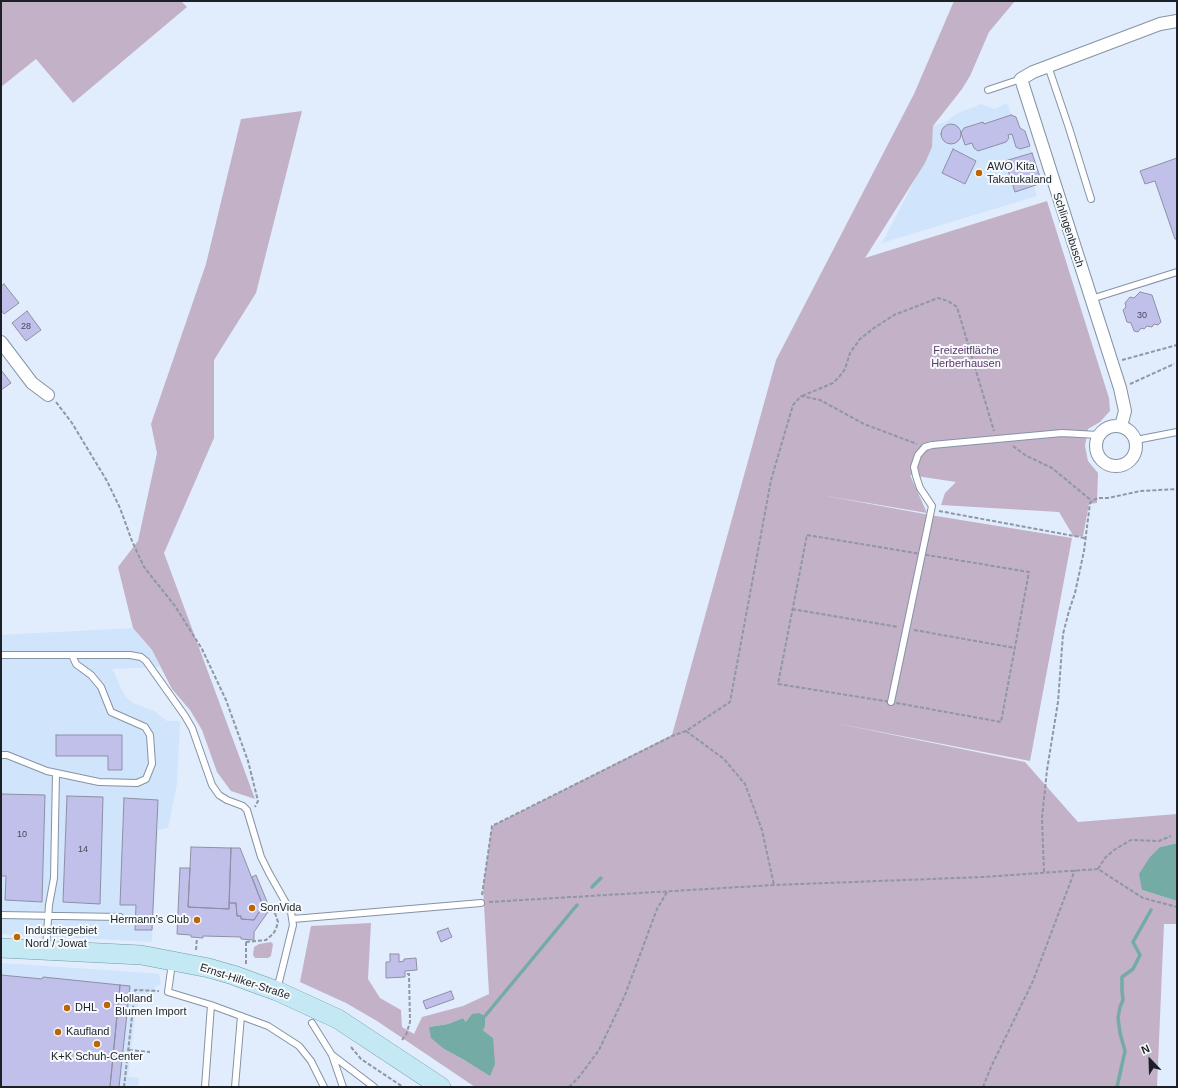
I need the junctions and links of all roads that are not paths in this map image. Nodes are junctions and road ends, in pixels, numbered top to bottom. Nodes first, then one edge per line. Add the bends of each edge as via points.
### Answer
1 (1177, 20) edge
2 (1048, 66) junction
3 (1021, 80) junction
4 (988, 90) dead end
5 (1091, 199) dead end
6 (1177, 272) edge
7 (1090, 299) junction
8 (1, 342) edge
9 (48, 395) road end
10 (1121, 426) junction
11 (1177, 432) edge
12 (1098, 435) junction
13 (1136, 440) junction
14 (1, 655) edge
15 (72, 655) junction
16 (891, 702) dead end
17 (1, 755) edge
18 (56, 773) junction
19 (481, 903) road end
20 (1, 915) edge
21 (48, 916) junction
22 (120, 917) dead end
23 (292, 919) junction
24 (1, 948) edge
25 (46, 950) junction
26 (172, 960) junction
27 (277, 991) junction
28 (212, 1006) junction
29 (241, 1016) junction
30 (312, 1024) dead end
31 (332, 1055) junction
32 (205, 1087) edge
33 (235, 1087) edge
34 (324, 1087) edge
35 (343, 1087) edge
36 (374, 1087) edge
37 (441, 1087) edge

1 - 2 street
2 - 3 street
2 - 5 lane
3 - 4 lane
3 - 7 street, Schlingenbusch
6 - 7 lane
7 - 10 street, Schlingenbusch via 1120,388 1125,411
8 - 9 street via 32,383
10 - 12 street via 1111,426
10 - 13 street via 1130,431
11 - 13 lane
12 - 13 street via 1095,448 1097,455 1113,466 1126,464 1131,459 1135,454
12 - 16 lane via 1062,433 932,445 925,447 918,456 914,467 920,488 932,506
14 - 15 lane
15 - 18 lane via 76,664 91,674 101,687 111,712 146,727 150,735 152,764 146,779 137,783 99,782
15 - 23 lane via 130,655 146,660 192,728 212,785 219,795 243,806 246,810 261,856 291,912
17 - 18 lane
18 - 21 lane via 54,878
19 - 23 lane
20 - 21 lane
21 - 22 lane
21 - 25 lane
23 - 27 lane via 293,925
24 - 25 main road, Ernst-Hilker-Straße
25 - 26 main road, Ernst-Hilker-Straße
26 - 27 main road, Ernst-Hilker-Straße via 221,972
26 - 28 lane via 168,992
27 - 37 main road, Ernst-Hilker-Straße via 338,1019
28 - 29 lane
28 - 32 lane
29 - 33 lane
29 - 34 lane via 268,1026 299,1046 311,1061
30 - 31 lane
31 - 35 lane
31 - 36 lane

